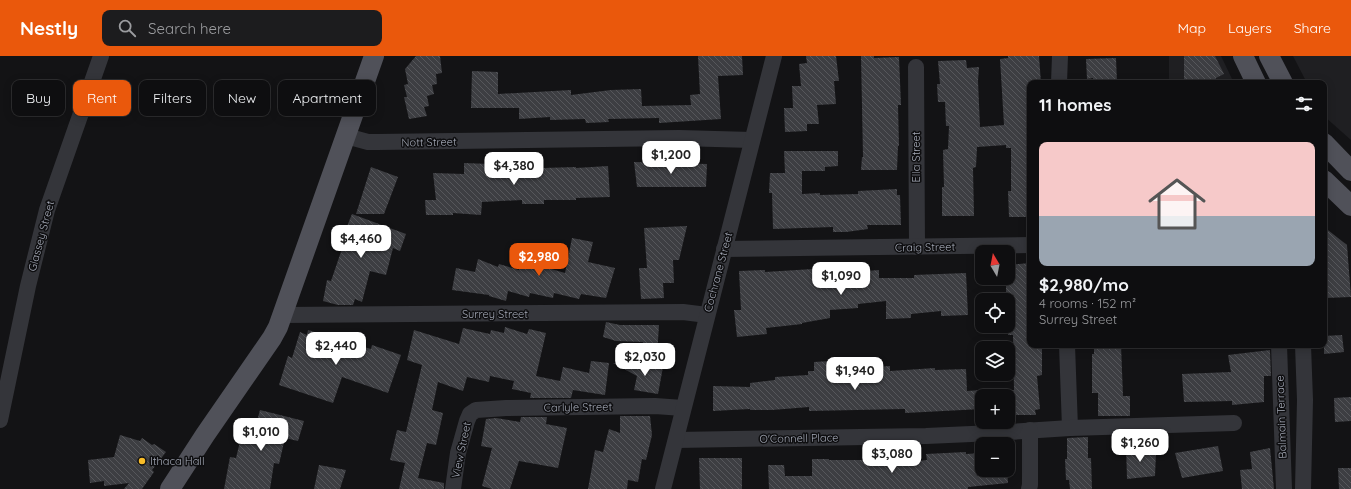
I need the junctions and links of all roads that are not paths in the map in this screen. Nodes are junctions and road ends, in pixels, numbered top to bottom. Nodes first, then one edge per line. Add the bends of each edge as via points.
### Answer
1 (101, 56) edge
2 (374, 56) edge
3 (774, 56) edge
4 (1060, 56) edge
5 (1243, 56) edge
6 (1269, 56) edge
7 (916, 67) dead end
8 (1059, 80) edge
9 (1255, 80) edge
10 (1281, 80) edge
11 (346, 136) junction
12 (752, 140) junction
13 (1327, 146) edge
14 (1351, 171) edge
15 (1327, 183) edge
16 (1351, 206) edge
17 (1027, 245) edge
18 (917, 247) junction
19 (724, 249) junction
20 (283, 315) junction
21 (707, 315) junction
22 (1067, 348) edge
23 (1279, 348) edge
24 (1303, 348) edge
25 (683, 408) junction
26 (472, 412) joint
27 (0, 420) edge
28 (1234, 423) dead end
29 (1070, 428) junction
30 (1030, 430) junction
31 (676, 440) junction
32 (1030, 488) edge
33 (170, 489) edge
34 (453, 489) edge
35 (663, 489) edge
36 (1284, 489) edge
37 (1303, 489) edge

1 - 27 street, Glassey Street via 47,210
2 - 11 main road
3 - 12 street, Cochrane Street
4 - 8 street
5 - 9 main road
6 - 10 main road
7 - 18 street, Ella Street
11 - 12 street, Nott Street via 368,142 679,138
11 - 20 main road
12 - 19 street, Cochrane Street
13 - 14 main road
15 - 16 main road
17 - 18 street, Craig Street
18 - 19 street, Craig Street
19 - 21 street, Cochrane Street
20 - 21 street, Surrey Street via 683,312
20 - 33 main road via 272,338
21 - 25 street, Cochrane Street
22 - 29 street
23 - 36 street, Balmain Terrace
24 - 37 street, Balmain Terrace
25 - 26 street, Carlyle Street via 506,408
25 - 31 street, Cochrane Street
26 - 34 street, View Street via 468,417 458,453
28 - 29 street, O'Connell Place
29 - 30 street, O'Connell Place
30 - 31 street, O'Connell Place via 926,436
30 - 32 street
31 - 35 street, Cochrane Street

